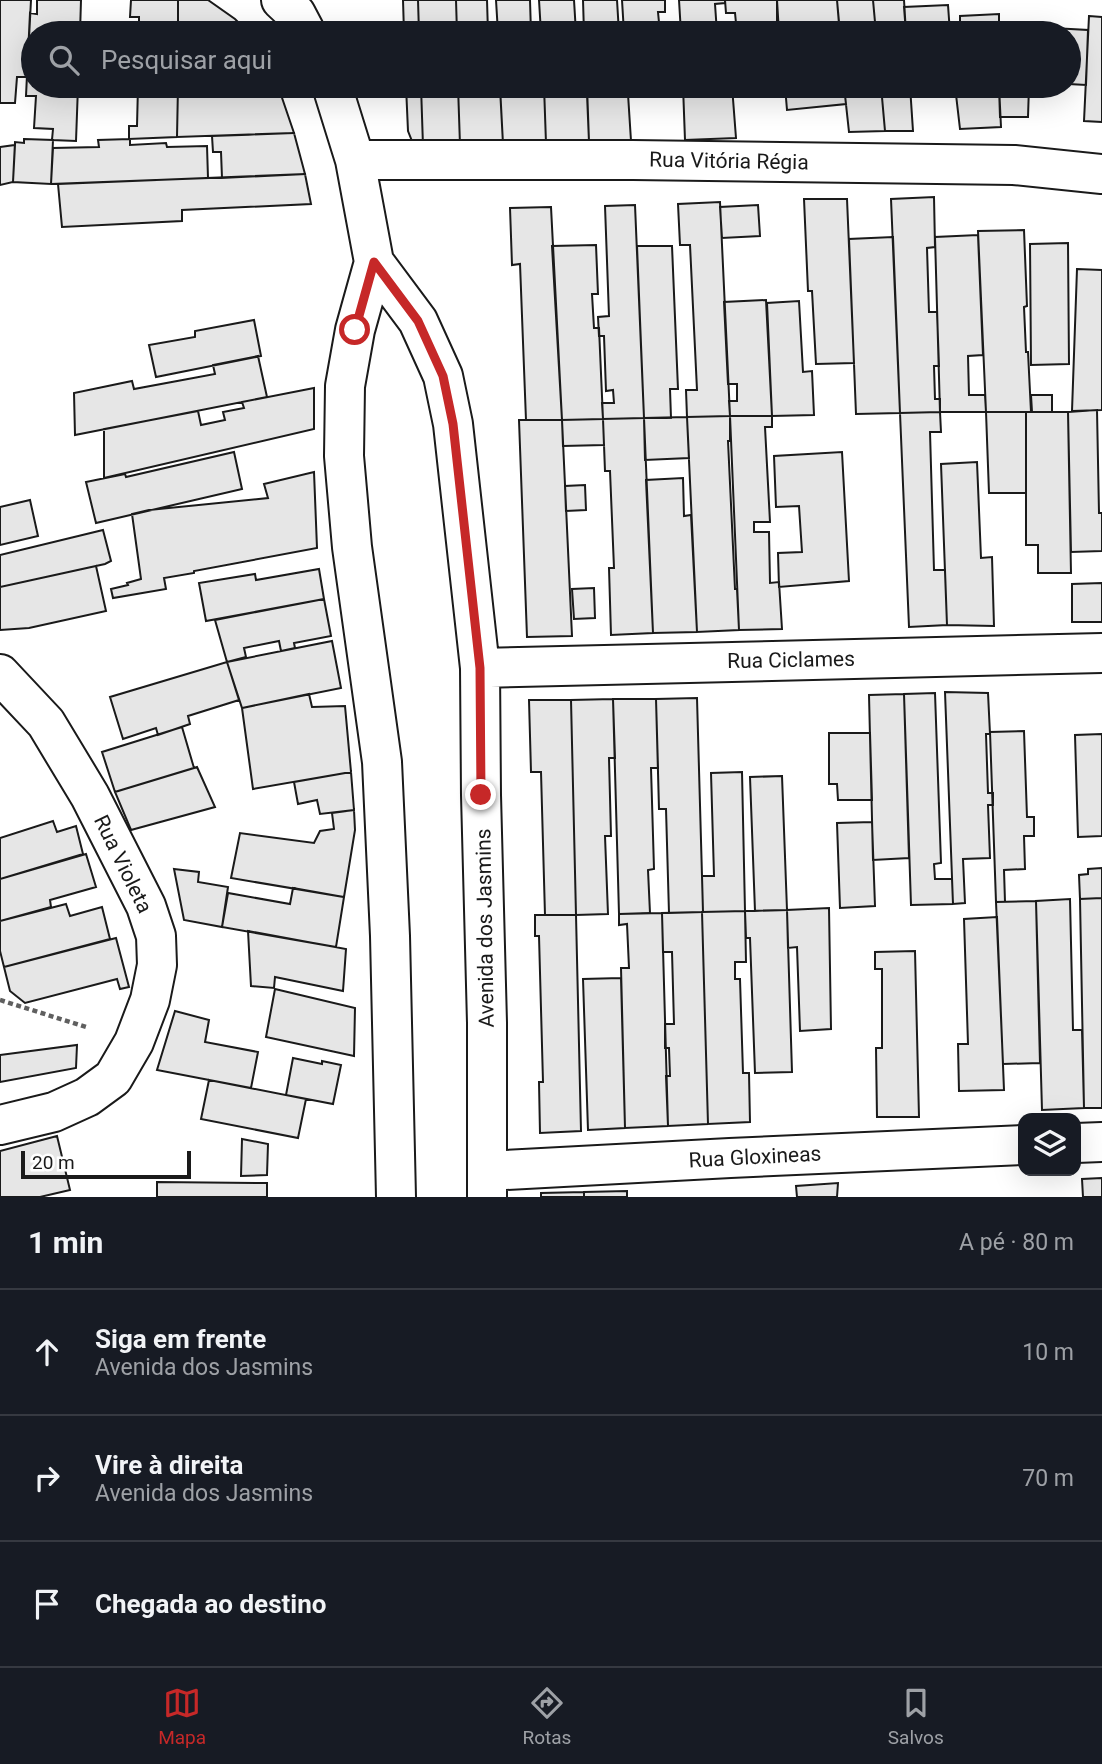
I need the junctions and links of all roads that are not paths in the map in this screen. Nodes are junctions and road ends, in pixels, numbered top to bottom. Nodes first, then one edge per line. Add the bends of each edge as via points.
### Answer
1 (281, 0) edge
2 (300, 21) edge
3 (336, 98) edge
4 (355, 160) junction
5 (1102, 174) edge
6 (374, 262) junction
7 (1102, 653) edge
8 (480, 668) junction
9 (0, 674) edge
10 (0, 1125) edge
11 (1102, 1142) edge
12 (1081, 1143) edge
13 (1018, 1145) edge
14 (487, 1184) edge
15 (396, 1197) edge

1 - 2 street
3 - 4 street, Avenida dos Jasmins
4 - 5 street, Rua Vitória Régia via 1014,165
4 - 6 street, Avenida dos Jasmins
6 - 8 street, Avenida dos Jasmins via 418,321 443,376 453,424
6 - 15 street, Avenida dos Jasmins via 345,386 344,456 382,762
7 - 8 street, Rua Ciclames
8 - 14 street, Avenida dos Jasmins
9 - 10 street, Rua Violeta via 46,723 90,796 146,906 156,936 157,965 134,1042 113,1078 54,1112
11 - 12 street
13 - 14 street, Rua Gloxineas via 730,1158

